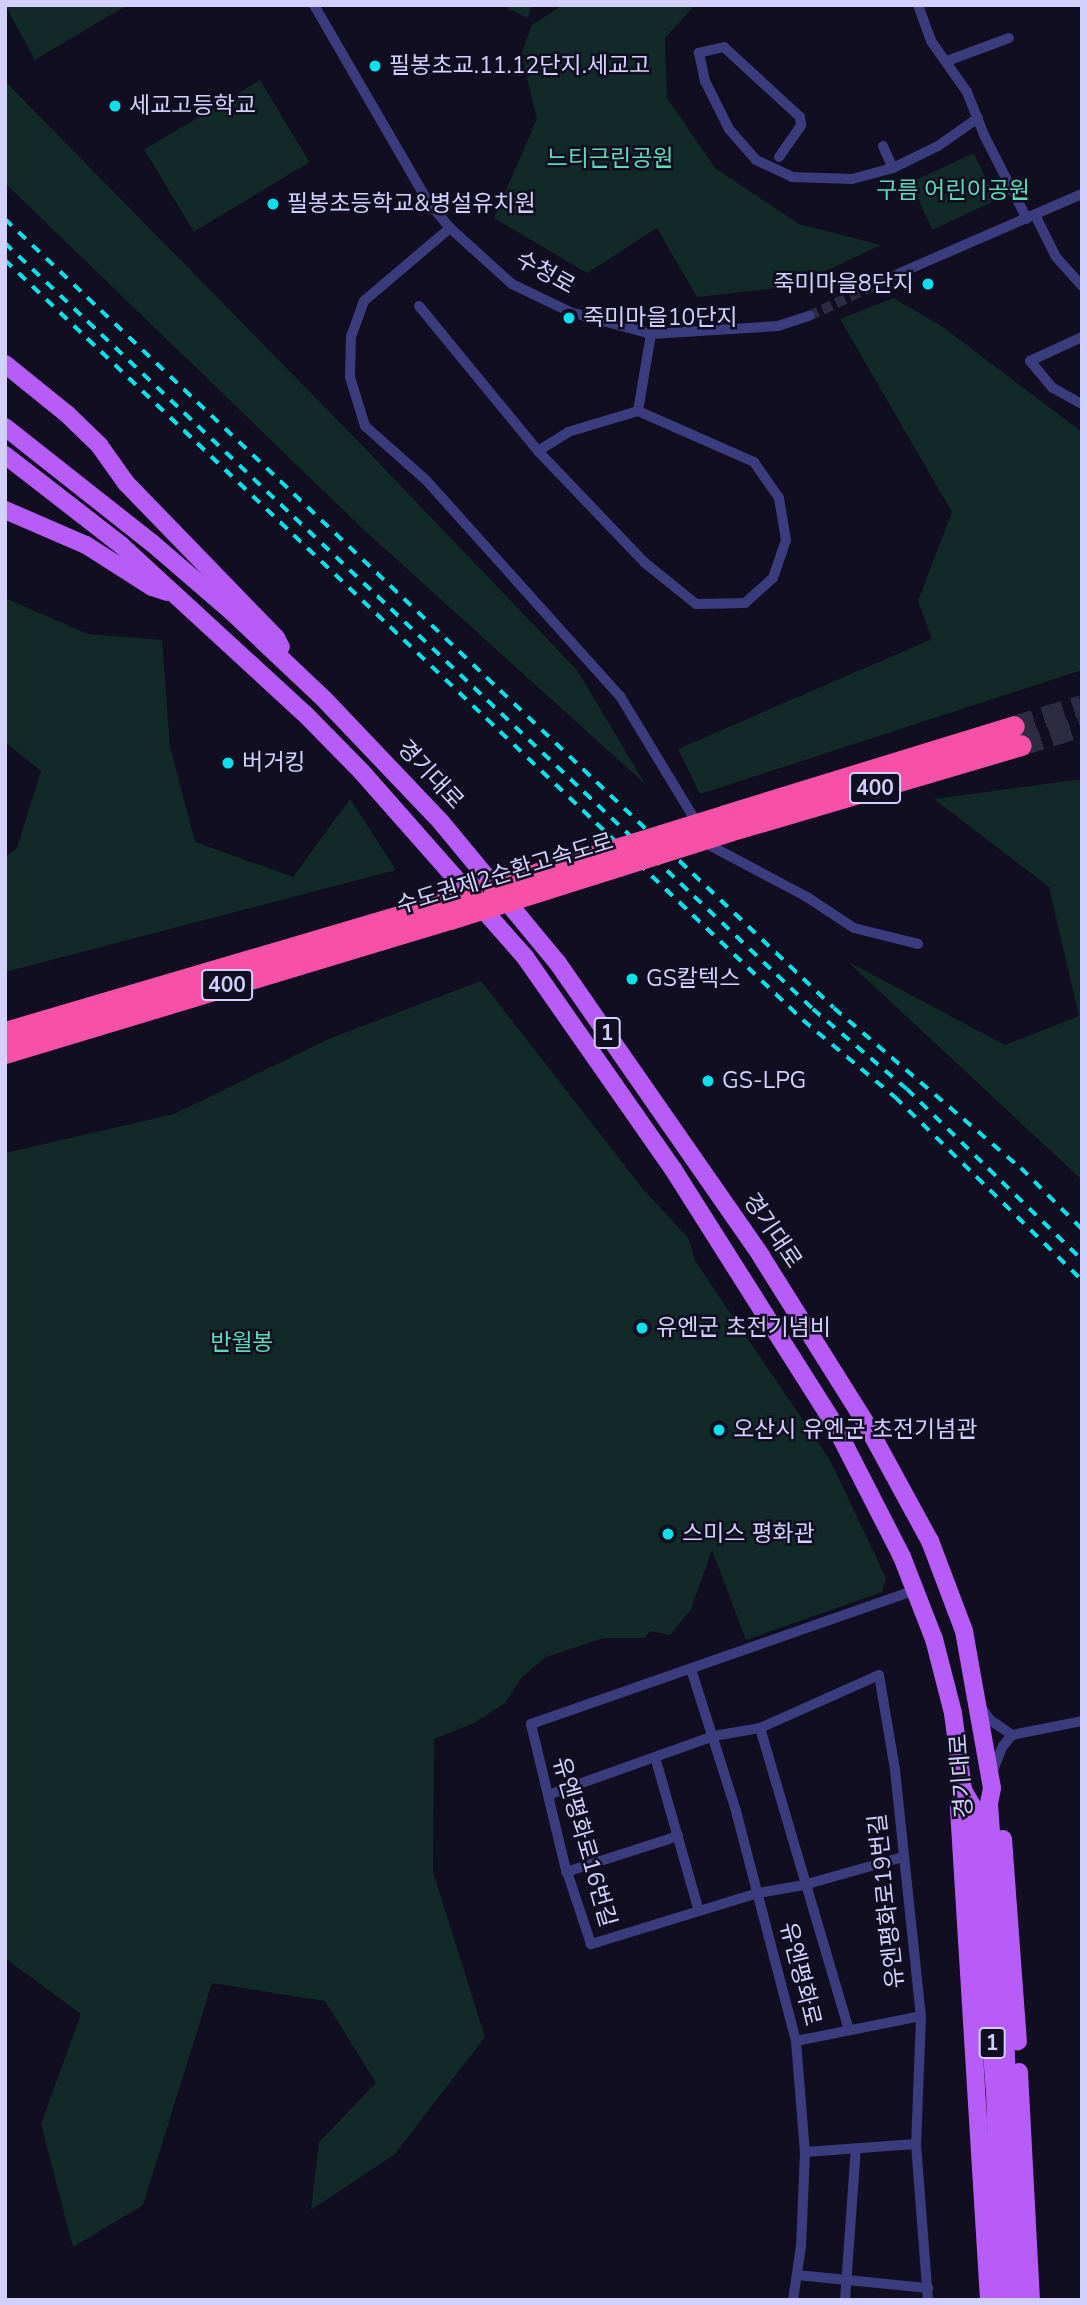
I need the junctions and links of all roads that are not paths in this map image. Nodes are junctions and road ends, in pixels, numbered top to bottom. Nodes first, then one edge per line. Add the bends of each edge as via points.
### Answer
1 (314, 5) edge
2 (918, 5) edge
3 (1009, 38) dead end
4 (947, 61) junction
5 (978, 118) junction
6 (883, 146) dead end
7 (779, 157) dead end
8 (892, 168) junction
9 (1082, 194) edge
10 (1031, 217) junction
11 (450, 228) junction
12 (900, 273) tunnel mouth
13 (1082, 286) edge
14 (419, 306) dead end
15 (809, 316) tunnel mouth
16 (651, 334) junction
17 (1082, 337) edge
18 (5, 364) edge
19 (1082, 404) edge
20 (638, 411) junction
21 (5, 427) edge
22 (538, 451) junction
23 (5, 455) edge
24 (5, 510) edge
25 (179, 596) junction
26 (289, 666) junction
27 (1017, 735) tunnel mouth
28 (727, 823) junction
29 (918, 944) dead end
30 (220, 987) junction
31 (5, 1032) edge
32 (5, 1053) edge
33 (5, 1061) edge
34 (916, 1590) junction
35 (691, 1669) junction
36 (980, 1705) junction
37 (1082, 1721) edge
38 (760, 1728) junction
39 (1012, 1735) junction
40 (714, 1736) junction
41 (655, 1757) junction
42 (992, 1782) junction
43 (963, 1790) junction
44 (548, 1794) junction
45 (678, 1836) junction
46 (902, 1857) junction
47 (566, 1872) junction
48 (804, 1885) junction
49 (758, 1892) junction
50 (699, 1911) junction
51 (920, 2016) junction
52 (849, 2030) junction
53 (796, 2041) junction
54 (916, 2144) junction
55 (856, 2148) junction
56 (805, 2152) junction
57 (797, 2275) junction
58 (848, 2280) junction
59 (928, 2294) edge
60 (793, 2300) edge
61 (845, 2300) edge
62 (989, 2300) edge
63 (1002, 2300) edge
64 (1016, 2300) edge
65 (1031, 2300) edge

1 - 11 street, 수청로 via 429,202
2 - 4 street via 931,41
3 - 4 street
4 - 5 street
5 - 8 street via 937,146
5 - 10 street
6 - 8 street
7 - 8 street via 801,125 800,117 724,47 699,52 705,80 729,129 756,160 793,177 852,179
9 - 10 street
10 - 12 street
10 - 13 street via 1056,257
11 - 16 street, 수청로 via 512,284 570,312
11 - 29 street via 364,301 351,336 349,377 365,426 426,480 620,696 711,846 807,897 854,928
14 - 22 street
15 - 16 street, 수청로 via 778,326
16 - 20 street
17 - 19 street via 1030,361 1054,388
18 - 26 main road via 99,445 126,483 276,638
20 - 22 street via 568,432
20 - 22 street via 754,462 779,498 786,540 773,578 745,603 696,604 644,562
21 - 26 main road, 경기대로 / 1 via 152,543
23 - 25 main road, 경기대로 / 1
24 - 25 main road via 86,545 152,587
25 - 34 main road, 경기대로 / 1 via 361,771 525,957 673,1170 834,1424
26 - 36 main road, 경기대로 / 1 via 440,822 557,962 761,1256 865,1422 930,1541 964,1631
27 - 28 highway, 수도권제2순환고속도로 / 400
28 - 30 highway, 수도권제2순환고속도로 / 400, bridge via 450,919
28 - 31 highway, 수도권제2순환고속도로 / 400, bridge
30 - 32 highway, 수도권제2순환고속도로 / 400
30 - 33 highway
34 - 35 street
34 - 43 main road, 경기대로 / 1 via 953,1713
35 - 40 street, 유엔평화로
35 - 44 street, 유엔평화로16번길 via 531,1724
36 - 39 street via 990,1720
36 - 42 main road, 경기대로 / 1
37 - 39 street
38 - 40 street, 유엔평화로19번길
38 - 46 street, 유엔평화로19번길 via 879,1675 895,1770
38 - 48 street
39 - 42 street via 1003,1746
40 - 41 street, 유엔평화로19번길
40 - 49 street, 유엔평화로
41 - 44 street, 유엔평화로19번길
41 - 45 street
42 - 64 main road, 경기대로 / 1 via 989,1804 1006,2043
42 - 65 main road via 1000,1804 1014,1974
43 - 62 main road via 959,1809
43 - 63 main road, 경기대로 / 1 via 973,1807 989,2000
44 - 47 street, 유엔평화로16번길
45 - 47 street
45 - 50 street
46 - 48 street, 유엔평화로16번길
46 - 51 street, 유엔평화로19번길
47 - 50 street, 유엔평화로16번길 via 591,1944
48 - 49 street, 유엔평화로16번길
48 - 52 street
49 - 50 street, 유엔평화로16번길
49 - 53 street, 유엔평화로
51 - 52 street
51 - 54 street, 유엔평화로19번길
52 - 53 street
53 - 56 street, 유엔평화로
54 - 55 street
54 - 59 street, 유엔평화로19번길
55 - 56 street
55 - 58 street
56 - 57 street, 유엔평화로
57 - 58 street
57 - 60 street, 유엔평화로
58 - 59 street
58 - 61 street

